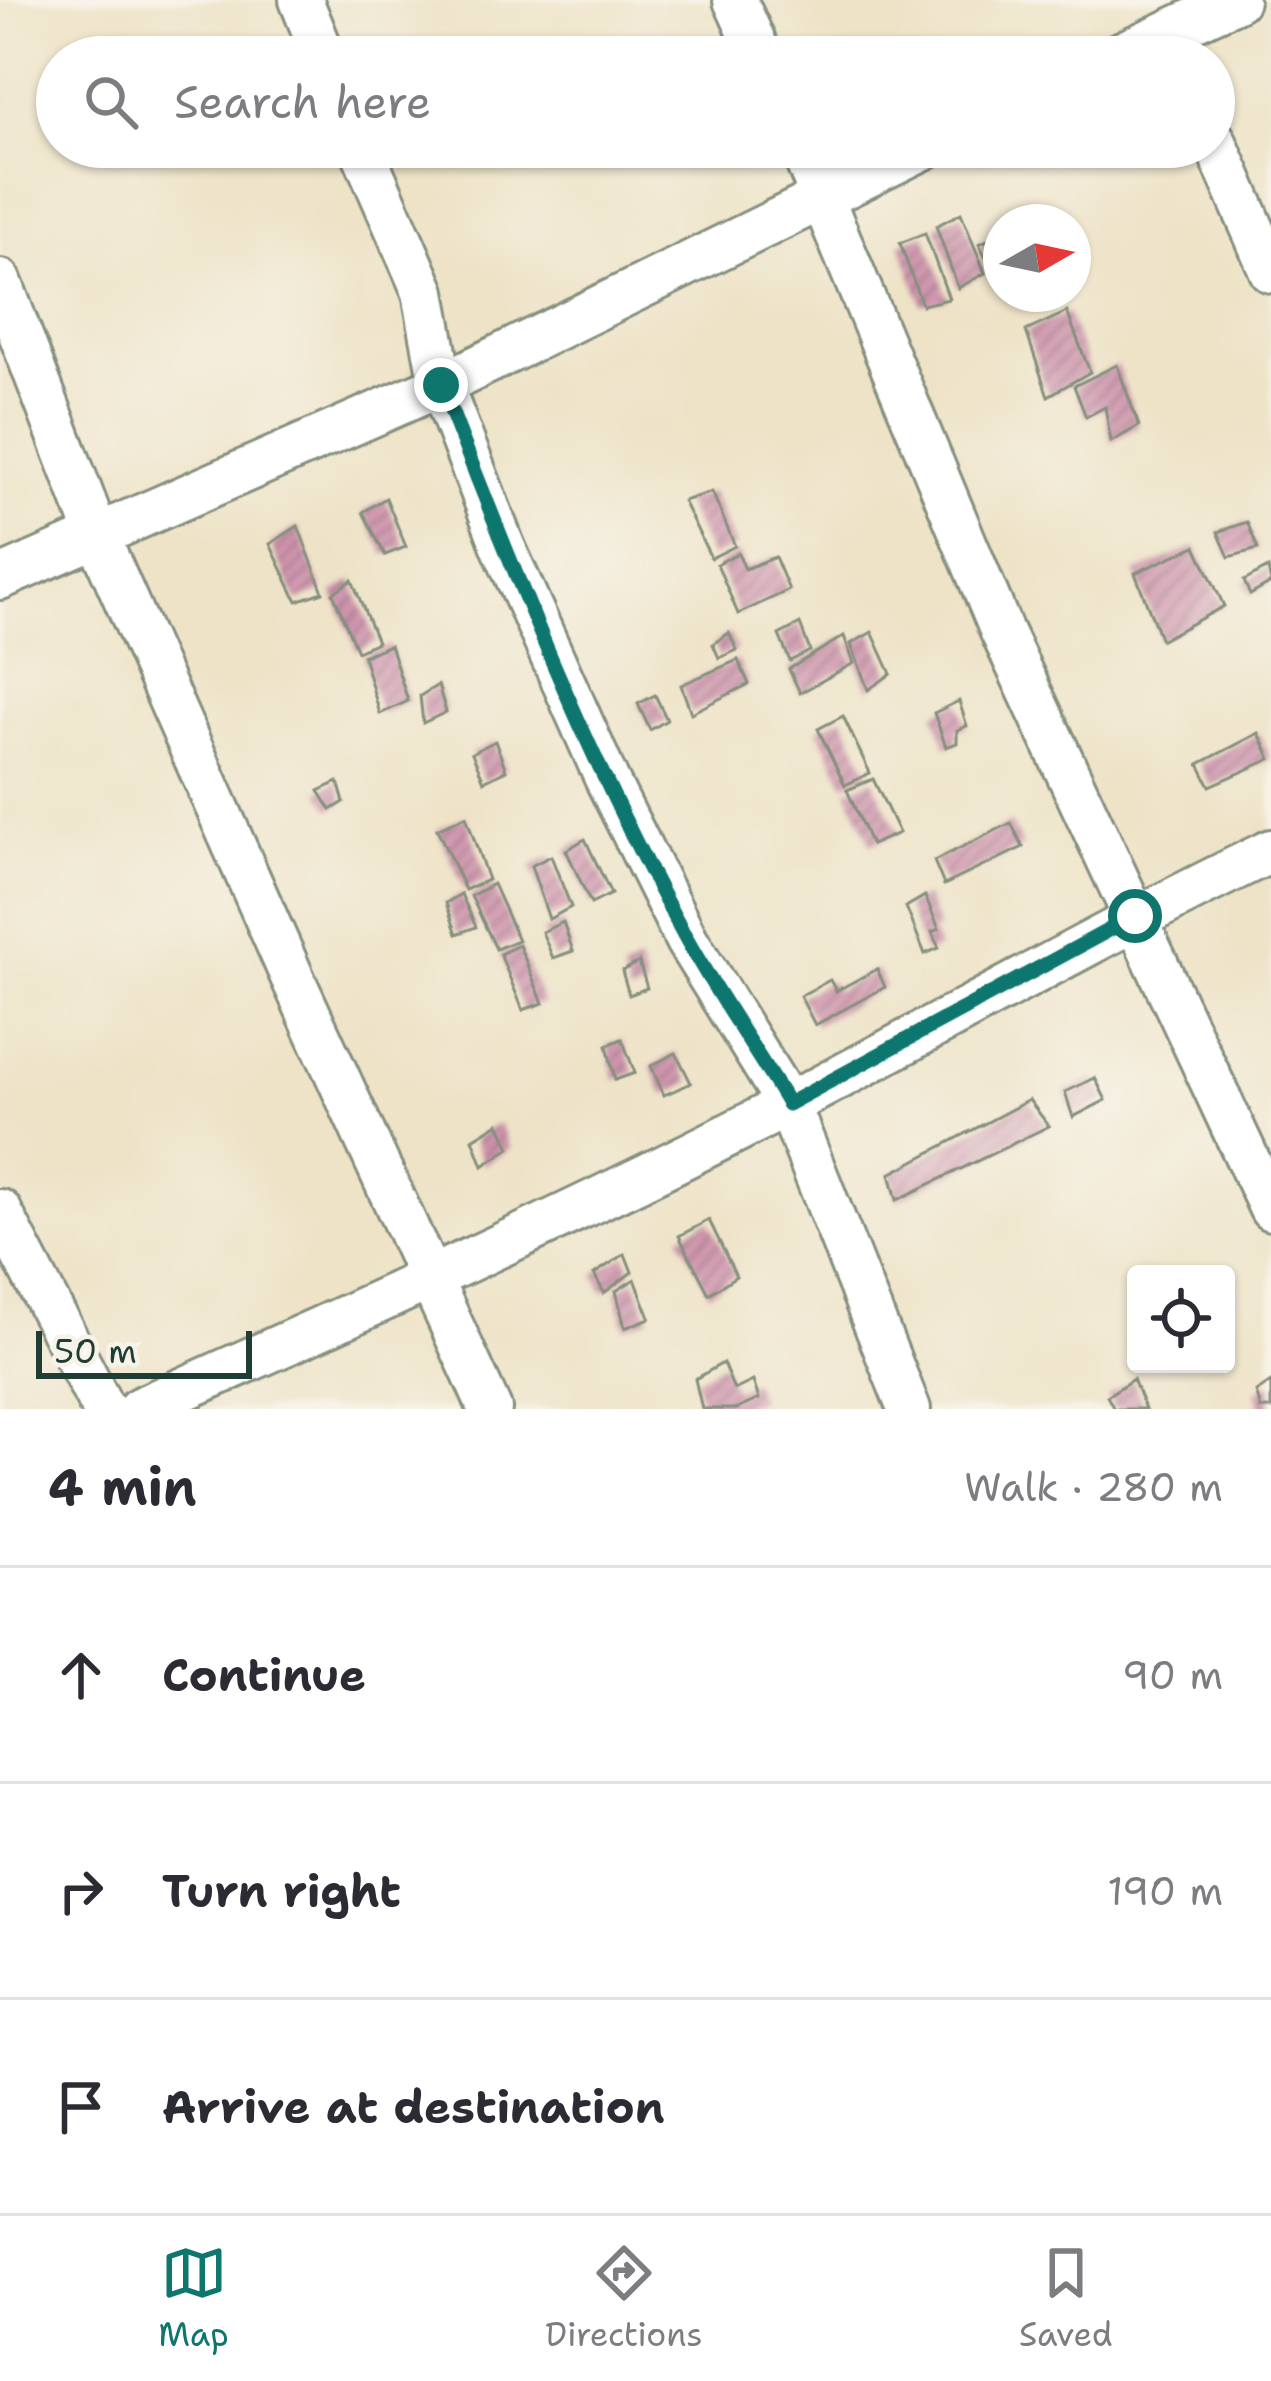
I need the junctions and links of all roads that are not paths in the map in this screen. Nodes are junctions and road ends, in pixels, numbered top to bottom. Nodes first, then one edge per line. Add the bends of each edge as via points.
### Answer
1 (301, 0) edge
2 (735, 0) edge
3 (1237, 0) edge
4 (1166, 30) edge
5 (316, 36) edge
6 (751, 36) edge
7 (370, 168) edge
8 (811, 168) edge
9 (882, 168) edge
10 (1226, 168) edge
11 (824, 196) junction
12 (1271, 271) edge
13 (0, 281) edge
14 (441, 385) junction
15 (97, 535) junction
16 (2, 574) edge
17 (1271, 851) edge
18 (1135, 916) junction
19 (788, 1104) junction
20 (1271, 1210) edge
21 (0, 1211) edge
22 (429, 1280) junction
23 (104, 1409) edge
24 (140, 1409) edge
25 (490, 1409) edge
26 (909, 1409) edge

1 - 5 street
2 - 6 street
3 - 4 street
7 - 14 street via 424,292
8 - 11 street
9 - 11 street
10 - 12 street
11 - 14 street
11 - 18 street via 1002,632
13 - 15 street
14 - 15 street
14 - 19 street via 607,780 687,941
15 - 16 street
15 - 22 street
17 - 18 street
18 - 19 street
18 - 20 street
19 - 22 street
19 - 26 street
21 - 23 street
22 - 24 street
22 - 25 street

